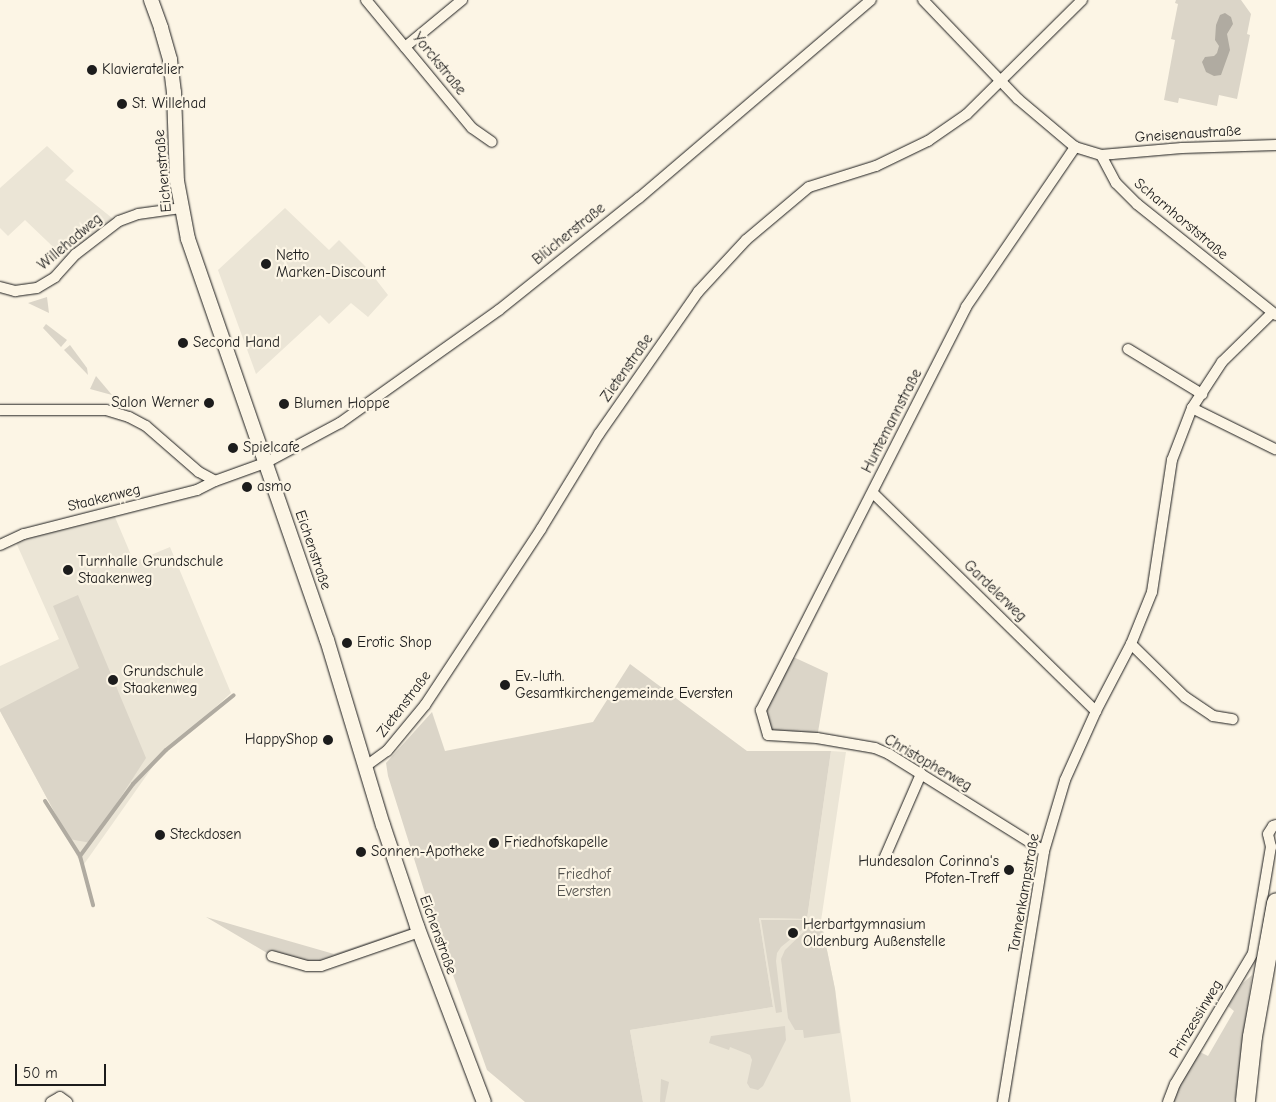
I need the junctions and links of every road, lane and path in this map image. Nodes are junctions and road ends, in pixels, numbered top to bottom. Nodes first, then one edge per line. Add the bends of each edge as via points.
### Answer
1 (151, 0) edge
2 (366, 0) edge
3 (462, 0) edge
4 (872, 0) edge
5 (923, 0) edge
6 (1082, 0) edge
7 (405, 47) junction
8 (1001, 81) junction
9 (492, 142) dead end
10 (1276, 145) edge
11 (1075, 147) junction
12 (1101, 155) junction
13 (181, 208) junction
14 (0, 287) edge
15 (1274, 314) edge
16 (1128, 349) dead end
17 (1202, 394) junction
18 (1192, 408) junction
19 (0, 410) edge
20 (1275, 449) edge
21 (265, 463) junction
22 (215, 481) junction
23 (873, 493) junction
24 (0, 545) edge
25 (1131, 644) junction
26 (1096, 711) junction
27 (1233, 719) dead end
28 (763, 722) joint
29 (366, 766) junction
30 (921, 774) junction
31 (1276, 825) edge
32 (1273, 846) edge
33 (1044, 851) junction
34 (884, 859) dead end
35 (1276, 902) edge
36 (419, 932) junction
37 (1276, 952) edge
38 (1253, 953) junction
39 (272, 956) dead end
40 (1246, 1100) dead end
41 (485, 1101) edge
42 (51, 1102) edge
43 (67, 1102) edge
44 (1003, 1102) edge
45 (1168, 1102) edge

1 - 13 street, Eichenstraße via 170,60
2 - 7 street, Yorckstraße
3 - 7 street
4 - 21 street, Blücherstraße via 639,198 499,310 340,423
5 - 8 street
6 - 8 street, Zietenstraße
7 - 9 street, Yorckstraße via 472,128
8 - 11 street
8 - 29 street, Zietenstraße via 967,114 928,141 876,166 809,188 732,255 698,292 599,434 541,529 420,712 387,751
10 - 12 street, Gneisenaustraße
11 - 12 street
11 - 23 street, Huntemannstraße via 966,308
12 - 15 street, Scharnhorststraße via 1116,182 1137,204
13 - 14 street, Willehadweg via 138,214 119,221 76,254 55,278 37,288 15,291
13 - 21 street, Eichenstraße via 188,239
15 - 17 street, Tannenkampstraße via 1222,362
16 - 17 street
17 - 18 street, Tannenkampstraße
18 - 20 street
18 - 25 street, Tannenkampstraße via 1170,468 1152,592
19 - 22 street via 106,410 130,417
21 - 22 street, Blücherstraße
21 - 29 street, Eichenstraße via 327,640
22 - 24 street, Staakenweg via 197,490 24,534
23 - 26 street, Gardelerweg
23 - 28 street, Huntemannstraße via 768,694 761,710
25 - 26 street, Tannenkampstraße
25 - 27 street via 1186,697 1213,716
26 - 33 street, Tannenkampstraße via 1065,780
28 - 30 street, Christopherweg via 768,735 817,738 875,748
29 - 36 street, Eichenstraße
30 - 33 street, Christopherweg
30 - 34 street
31 - 32 street, Prinzessinweg via 1268,834
32 - 38 street, Prinzessinweg
33 - 44 street, Tannenkampstraße
35 - 40 highway, bridge via 1252,1036
36 - 39 street via 321,966 307,966
36 - 41 street, Eichenstraße
37 - 38 street
38 - 45 street, Prinzessinweg via 1175,1084
42 - 43 street via 60,1098

